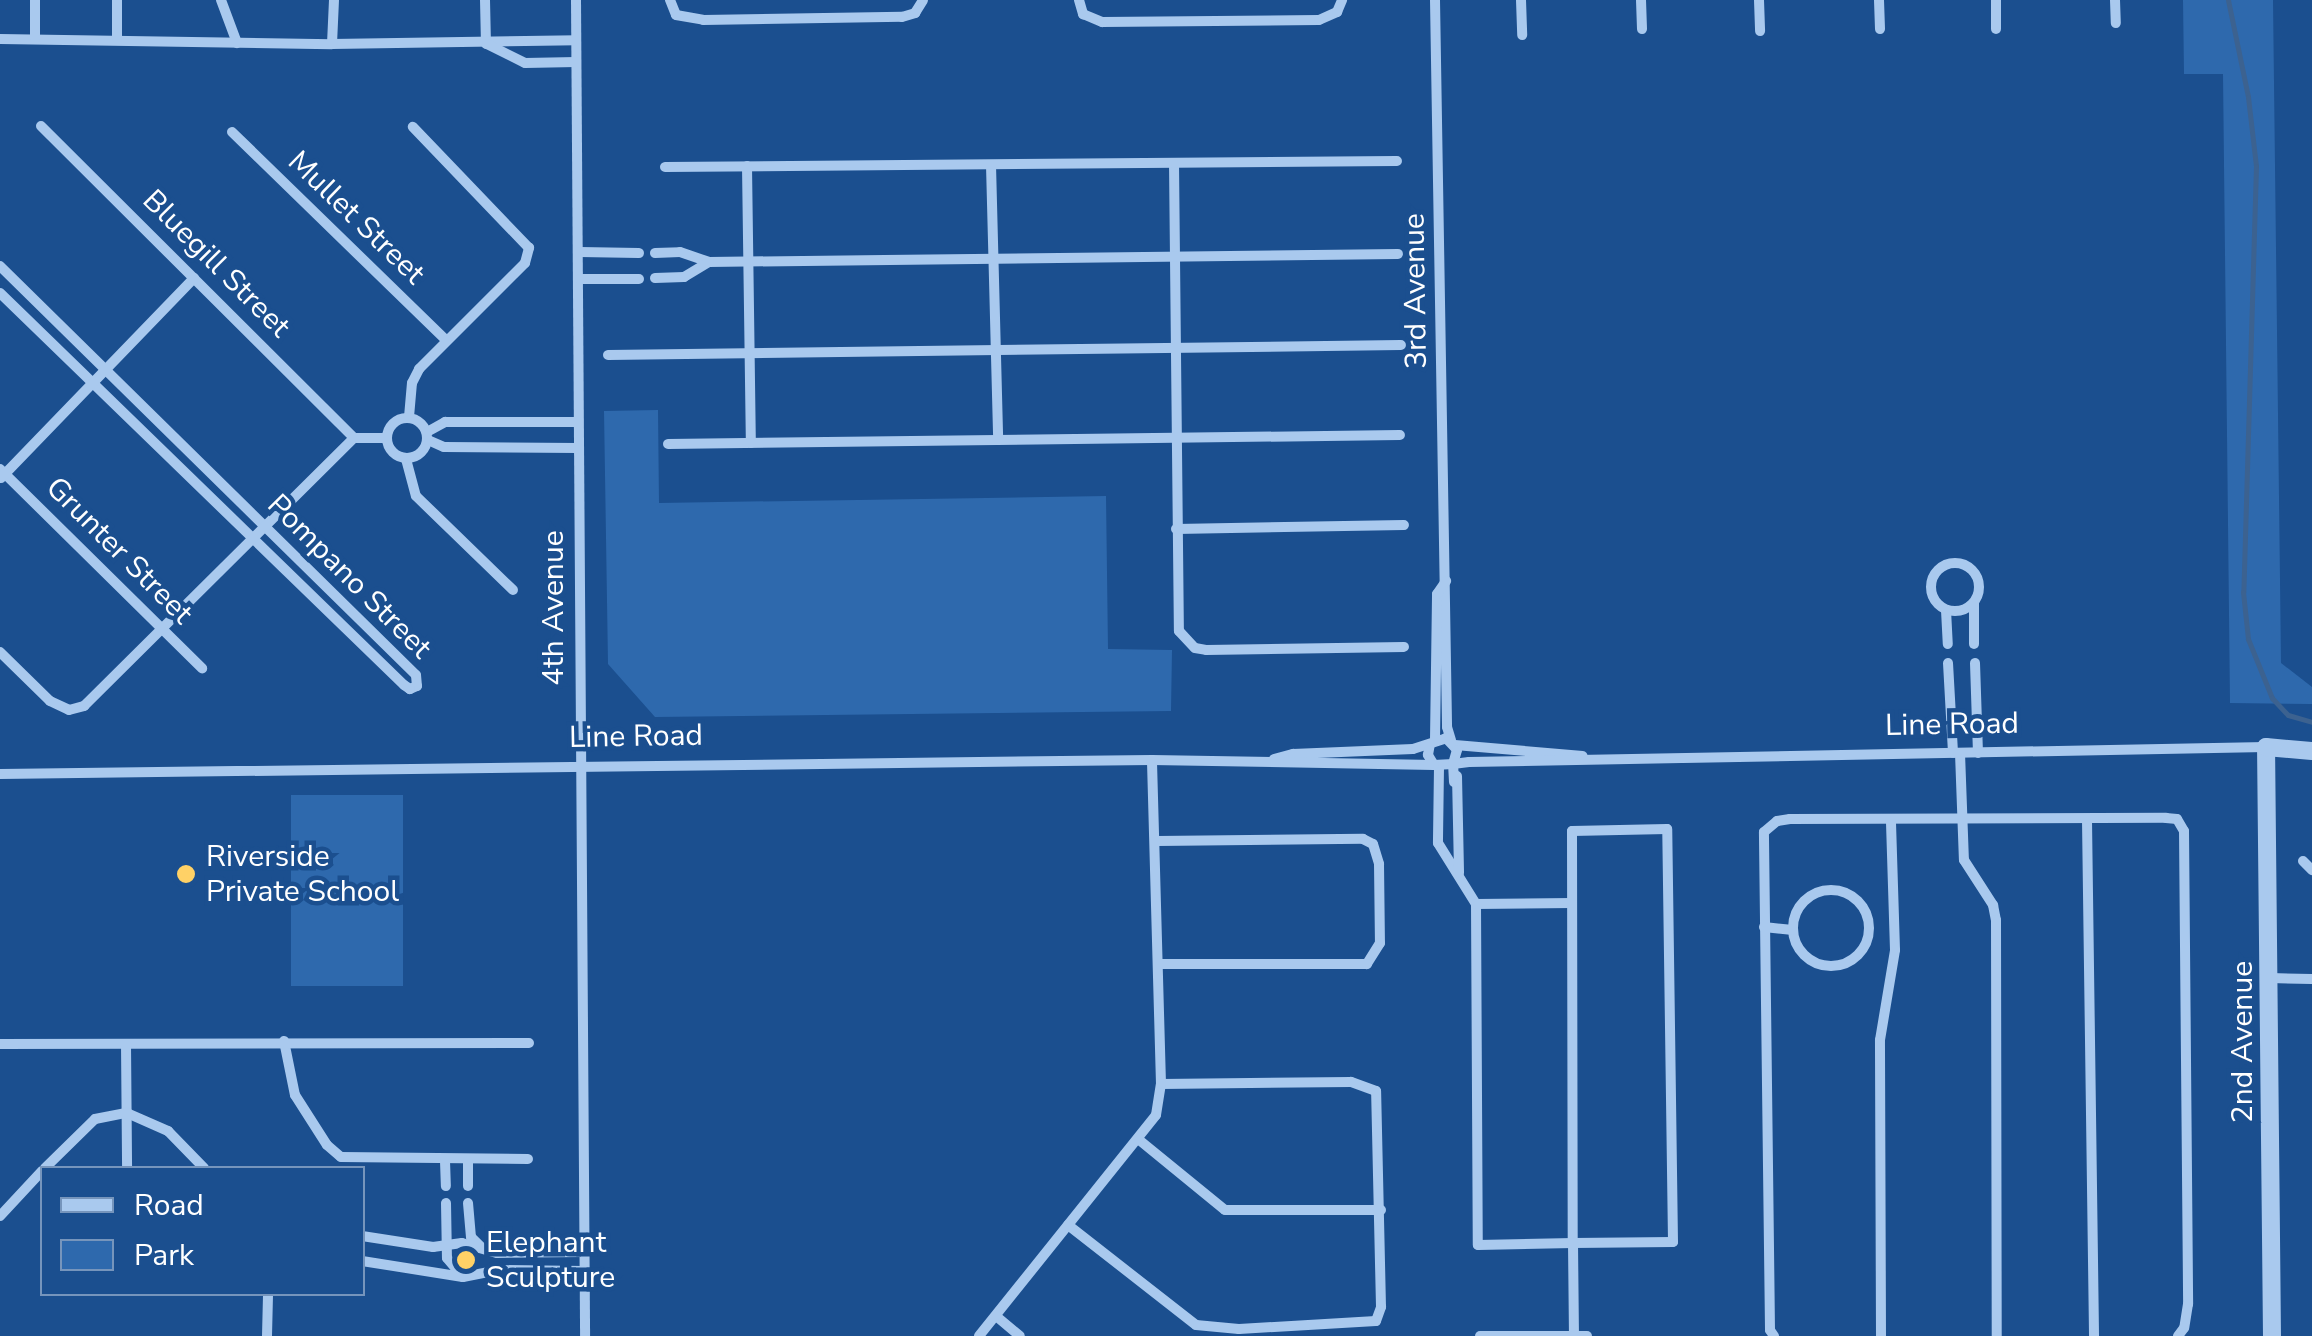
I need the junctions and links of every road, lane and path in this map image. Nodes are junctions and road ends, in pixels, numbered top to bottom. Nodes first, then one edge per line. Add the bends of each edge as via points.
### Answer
1 (35, 0) edge
2 (118, 0) edge
3 (220, 0) edge
4 (334, 0) edge
5 (485, 0) edge
6 (576, 0) edge
7 (670, 0) edge
8 (923, 0) edge
9 (1078, 0) edge
10 (1435, 0) edge
11 (1522, 0) edge
12 (1641, 0) edge
13 (1759, 0) edge
14 (1880, 0) edge
15 (1996, 0) edge
16 (2116, 0) edge
17 (1339, 6) edge
18 (2116, 23) dead end
19 (1642, 29) dead end
20 (1880, 29) dead end
21 (1996, 29) dead end
22 (1760, 30) dead end
23 (1522, 35) dead end
24 (34, 38) junction
25 (0, 39) edge
26 (116, 39) junction
27 (576, 40) junction
28 (237, 42) junction
29 (332, 44) junction
30 (486, 44) junction
31 (576, 62) junction
32 (42, 126) dead end
33 (413, 128) dead end
34 (232, 132) dead end
35 (1397, 162) dead end
36 (1174, 163) junction
37 (991, 164) junction
38 (747, 166) junction
39 (666, 167) dead end
40 (580, 252) junction
41 (639, 253) dead end
42 (655, 253) dead end
43 (1398, 254) dead end
44 (1174, 256) junction
45 (993, 258) junction
46 (709, 262) junction
47 (748, 262) junction
48 (0, 266) edge
49 (194, 278) junction
50 (639, 278) dead end
51 (655, 278) dead end
52 (580, 279) junction
53 (0, 292) edge
54 (53, 318) junction
55 (41, 332) junction
56 (446, 340) junction
57 (1401, 345) dead end
58 (1174, 348) junction
59 (996, 350) junction
60 (750, 353) junction
61 (608, 355) dead end
62 (104, 369) junction
63 (92, 382) junction
64 (149, 414) junction
65 (408, 418) junction
66 (578, 422) junction
67 (137, 426) junction
68 (1400, 435) dead end
69 (427, 436) junction
70 (354, 438) junction
71 (387, 438) junction
72 (1175, 438) junction
73 (998, 440) junction
74 (752, 443) junction
75 (668, 444) dead end
76 (578, 448) junction
77 (406, 459) junction
78 (2, 474) edge
79 (219, 484) junction
80 (208, 496) junction
81 (1404, 525) dead end
82 (265, 528) junction
83 (1176, 528) junction
84 (252, 540) junction
85 (313, 575) junction
86 (1447, 580) junction
87 (302, 586) junction
88 (514, 590) dead end
89 (1974, 603) junction
90 (1946, 610) junction
91 (164, 630) junction
92 (1948, 644) dead end
93 (1974, 644) dead end
94 (387, 647) junction
95 (1404, 647) dead end
96 (0, 652) edge
97 (377, 659) junction
98 (1975, 663) dead end
99 (1948, 664) dead end
100 (202, 668) dead end
101 (1432, 742) junction
102 (1453, 742) junction
103 (2266, 748) junction
104 (2307, 751) edge
105 (1957, 753) junction
106 (1978, 753) junction
107 (1594, 758) junction
108 (1152, 760) junction
109 (1273, 760) junction
110 (1469, 762) junction
111 (580, 764) junction
112 (1454, 764) junction
113 (1436, 766) junction
114 (0, 774) edge
115 (1454, 782) junction
116 (1891, 820) junction
117 (1961, 820) junction
118 (2087, 820) junction
119 (1157, 842) junction
120 (2302, 861) dead end
121 (2312, 870) edge
122 (1460, 874) junction
123 (1572, 902) junction
124 (1476, 904) junction
125 (1869, 921) junction
126 (1894, 922) junction
127 (1764, 927) junction
128 (1793, 930) junction
129 (1159, 964) junction
130 (2270, 978) junction
131 (2312, 979) edge
132 (284, 1041) junction
133 (529, 1043) dead end
134 (0, 1044) edge
135 (126, 1044) junction
136 (1162, 1084) junction
137 (126, 1113) junction
138 (1138, 1138) junction
139 (528, 1159) dead end
140 (468, 1161) junction
141 (446, 1162) junction
142 (48, 1166) edge
143 (127, 1166) edge
144 (202, 1166) edge
145 (40, 1174) edge
146 (446, 1186) dead end
147 (468, 1186) dead end
148 (446, 1203) dead end
149 (468, 1203) dead end
150 (1381, 1210) junction
151 (0, 1216) edge
152 (1068, 1225) junction
153 (365, 1237) edge
154 (1573, 1244) junction
155 (446, 1245) junction
156 (481, 1247) junction
157 (584, 1252) junction
158 (365, 1261) edge
159 (584, 1271) junction
160 (463, 1277) junction
161 (268, 1296) edge
162 (996, 1316) junction
163 (267, 1336) edge
164 (585, 1336) edge
165 (979, 1336) edge
166 (1020, 1336) edge
167 (1480, 1336) edge
168 (1574, 1336) edge
169 (1587, 1336) edge
170 (1774, 1336) edge
171 (1881, 1336) edge
172 (1997, 1336) edge
173 (2094, 1336) edge
174 (2178, 1336) edge
175 (2272, 1336) edge

1 - 24 street
2 - 26 street
3 - 28 street
4 - 29 street
5 - 30 street
6 - 27 street, 4th Avenue
7 - 8 street via 676,15 702,20 902,18
9 - 17 street via 1083,14 1114,22 1319,20
10 - 86 street, 3rd Avenue
11 - 23 street
12 - 19 street
13 - 22 street
14 - 20 street
15 - 21 street
16 - 18 street
24 - 25 street
24 - 26 street
26 - 28 street
27 - 30 street
27 - 31 street, 4th Avenue
28 - 29 street
29 - 30 street
30 - 31 street via 526,63
31 - 40 street, 4th Avenue
32 - 49 street, Bluegill Street
33 - 56 street via 529,248 525,263
34 - 56 street, Mullet Street
35 - 36 street
36 - 37 street
36 - 44 street
37 - 38 street
37 - 45 street
38 - 39 street
38 - 47 street
40 - 41 street
40 - 52 street, 4th Avenue
42 - 46 street via 680,252
43 - 44 street
44 - 45 street
44 - 58 street
45 - 47 street
45 - 59 street
46 - 47 street
46 - 51 street via 684,277
47 - 60 street
48 - 54 street, Pompano Street
49 - 62 street
49 - 70 street, Bluegill Street
50 - 52 street
52 - 66 street, 4th Avenue
53 - 55 street, Pompano Street
54 - 55 street
54 - 62 street, Pompano Street
55 - 63 street, Pompano Street
56 - 65 street via 412,383
57 - 58 street
58 - 59 street
58 - 72 street
59 - 60 street
59 - 73 street
60 - 61 street
60 - 74 street
62 - 63 street
62 - 64 street, Pompano Street
63 - 67 street, Pompano Street
63 - 78 street
64 - 67 street
64 - 79 street, Pompano Street
65 - 69 street
65 - 71 street via 394,423
66 - 69 street via 446,422
66 - 76 street, 4th Avenue
67 - 80 street, Pompano Street
68 - 72 street
69 - 76 street via 444,447
69 - 77 street via 421,454
70 - 71 street
70 - 82 street
71 - 77 street via 392,452
72 - 73 street
72 - 83 street
73 - 74 street
74 - 75 street
76 - 111 street, 4th Avenue
77 - 88 street via 416,496
78 - 91 street, Grunter Street
79 - 80 street
79 - 82 street, Pompano Street
80 - 84 street, Pompano Street
81 - 83 street
82 - 84 street
82 - 85 street, Pompano Street
83 - 95 street via 1176,618 1194,648
84 - 87 street, Pompano Street
84 - 91 street
85 - 87 street
85 - 94 street, Pompano Street
86 - 101 street, 3rd Avenue via 1437,594
86 - 102 street, 3rd Avenue via 1447,727
87 - 97 street, Pompano Street
89 - 90 street
89 - 90 street via 1976,573 1949,563 1931,584 1933,599
89 - 93 street
90 - 92 street
91 - 96 street via 77,710 50,701
91 - 100 street, Grunter Street
94 - 97 street
94 - 97 street, Pompano Street via 416,675 417,686 407,688
98 - 106 street
99 - 105 street
101 - 102 street, Line Road
101 - 109 street, Line Road
101 - 113 street via 1428,755
102 - 107 street, Line Road
102 - 112 street
103 - 104 street, Line Road
103 - 106 street, Line Road
103 - 130 street, 2nd Avenue
105 - 106 street, Line Road
105 - 107 street, Line Road
105 - 117 street
107 - 110 street, Line Road
108 - 109 street, Line Road
108 - 111 street, Line Road
108 - 119 street
109 - 113 street, Line Road
110 - 112 street, Line Road
110 - 115 street
111 - 114 street, Line Road
111 - 157 street, 4th Avenue
112 - 113 street, Line Road
112 - 115 street
113 - 122 street via 1438,843
115 - 122 street
116 - 117 street
116 - 126 street
116 - 127 street via 1770,824 1762,839
117 - 118 street
117 - 172 street via 1964,860 1996,920
118 - 173 street
118 - 174 street via 2177,819 2184,831 2188,1304
119 - 129 street
119 - 129 street via 1363,839 1378,853 1380,880 1380,943 1366,964
120 - 121 street
122 - 124 street
123 - 124 street
123 - 154 street
123 - 154 street via 1572,831 1667,828 1673,1242
124 - 154 street via 1478,1245
125 - 126 street
125 - 128 street via 1854,896 1831,889 1808,897
125 - 128 street via 1860,953 1838,966 1812,962
126 - 171 street via 1880,1028
127 - 128 street
127 - 170 street
129 - 136 street
130 - 131 street
130 - 175 street, 2nd Avenue
132 - 133 street
132 - 135 street
132 - 141 street via 295,1095 335,1153 348,1160
134 - 135 street
135 - 137 street
136 - 138 street via 1156,1115
136 - 150 street via 1370,1086 1378,1098
137 - 142 street via 95,1119
137 - 143 street
137 - 144 street via 168,1131
138 - 150 street via 1226,1210
138 - 152 street
139 - 140 street
140 - 141 street
140 - 147 street
141 - 146 street
145 - 151 street
148 - 155 street
149 - 156 street via 471,1238
150 - 152 street via 1381,1308 1376,1321 1364,1326 1196,1326
152 - 162 street
153 - 155 street
154 - 168 street
155 - 156 street
155 - 160 street via 453,1270
156 - 157 street via 497,1253
157 - 159 street, 4th Avenue
158 - 160 street
159 - 160 street via 499,1270
159 - 164 street, 4th Avenue
161 - 163 street
162 - 165 street
162 - 166 street
167 - 168 street
168 - 169 street

